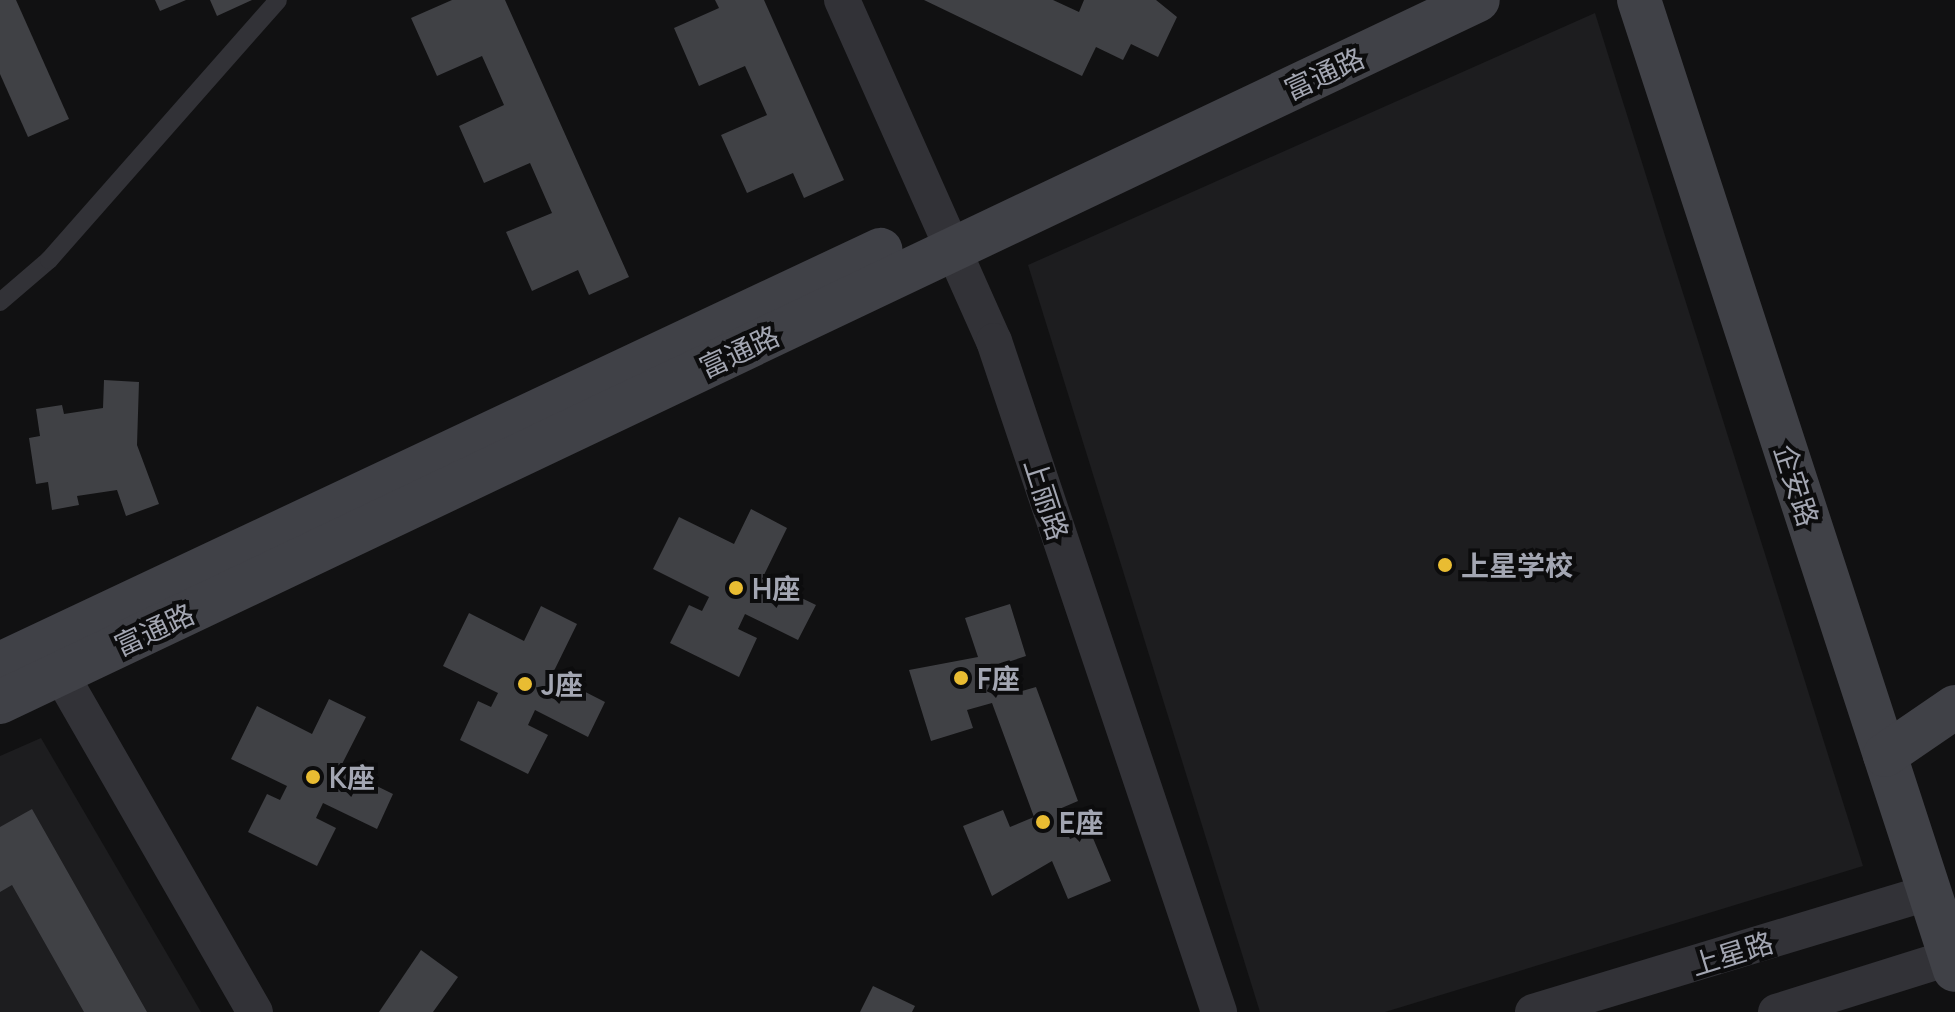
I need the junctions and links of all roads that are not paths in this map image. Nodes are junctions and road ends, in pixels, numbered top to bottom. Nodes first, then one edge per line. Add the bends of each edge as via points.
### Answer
1 (278, 0) edge
2 (842, 0) edge
3 (1411, 0) edge
4 (1478, 0) edge
5 (1639, 0) edge
6 (948, 235) junction
7 (0, 302) edge
8 (0, 664) edge
9 (60, 673) junction
10 (0, 702) edge
11 (1955, 707) edge
12 (1885, 755) junction
13 (1930, 892) junction
14 (1953, 964) edge
15 (255, 1012) edge
16 (1219, 1012) edge
17 (1533, 1012) edge
18 (1776, 1012) edge

1 - 7 lane via 49,260
2 - 6 street, 上丽路
3 - 6 street, 富通路
4 - 6 street, 富通路
5 - 12 street, 企安路
6 - 8 street, 富通路
6 - 9 street, 富通路
6 - 16 street, 上丽路 via 994,341
9 - 10 street, 富通路
9 - 15 street
11 - 12 street
12 - 13 street, 企安路
13 - 14 street, 企安路
13 - 17 street, 上星路
14 - 18 street

